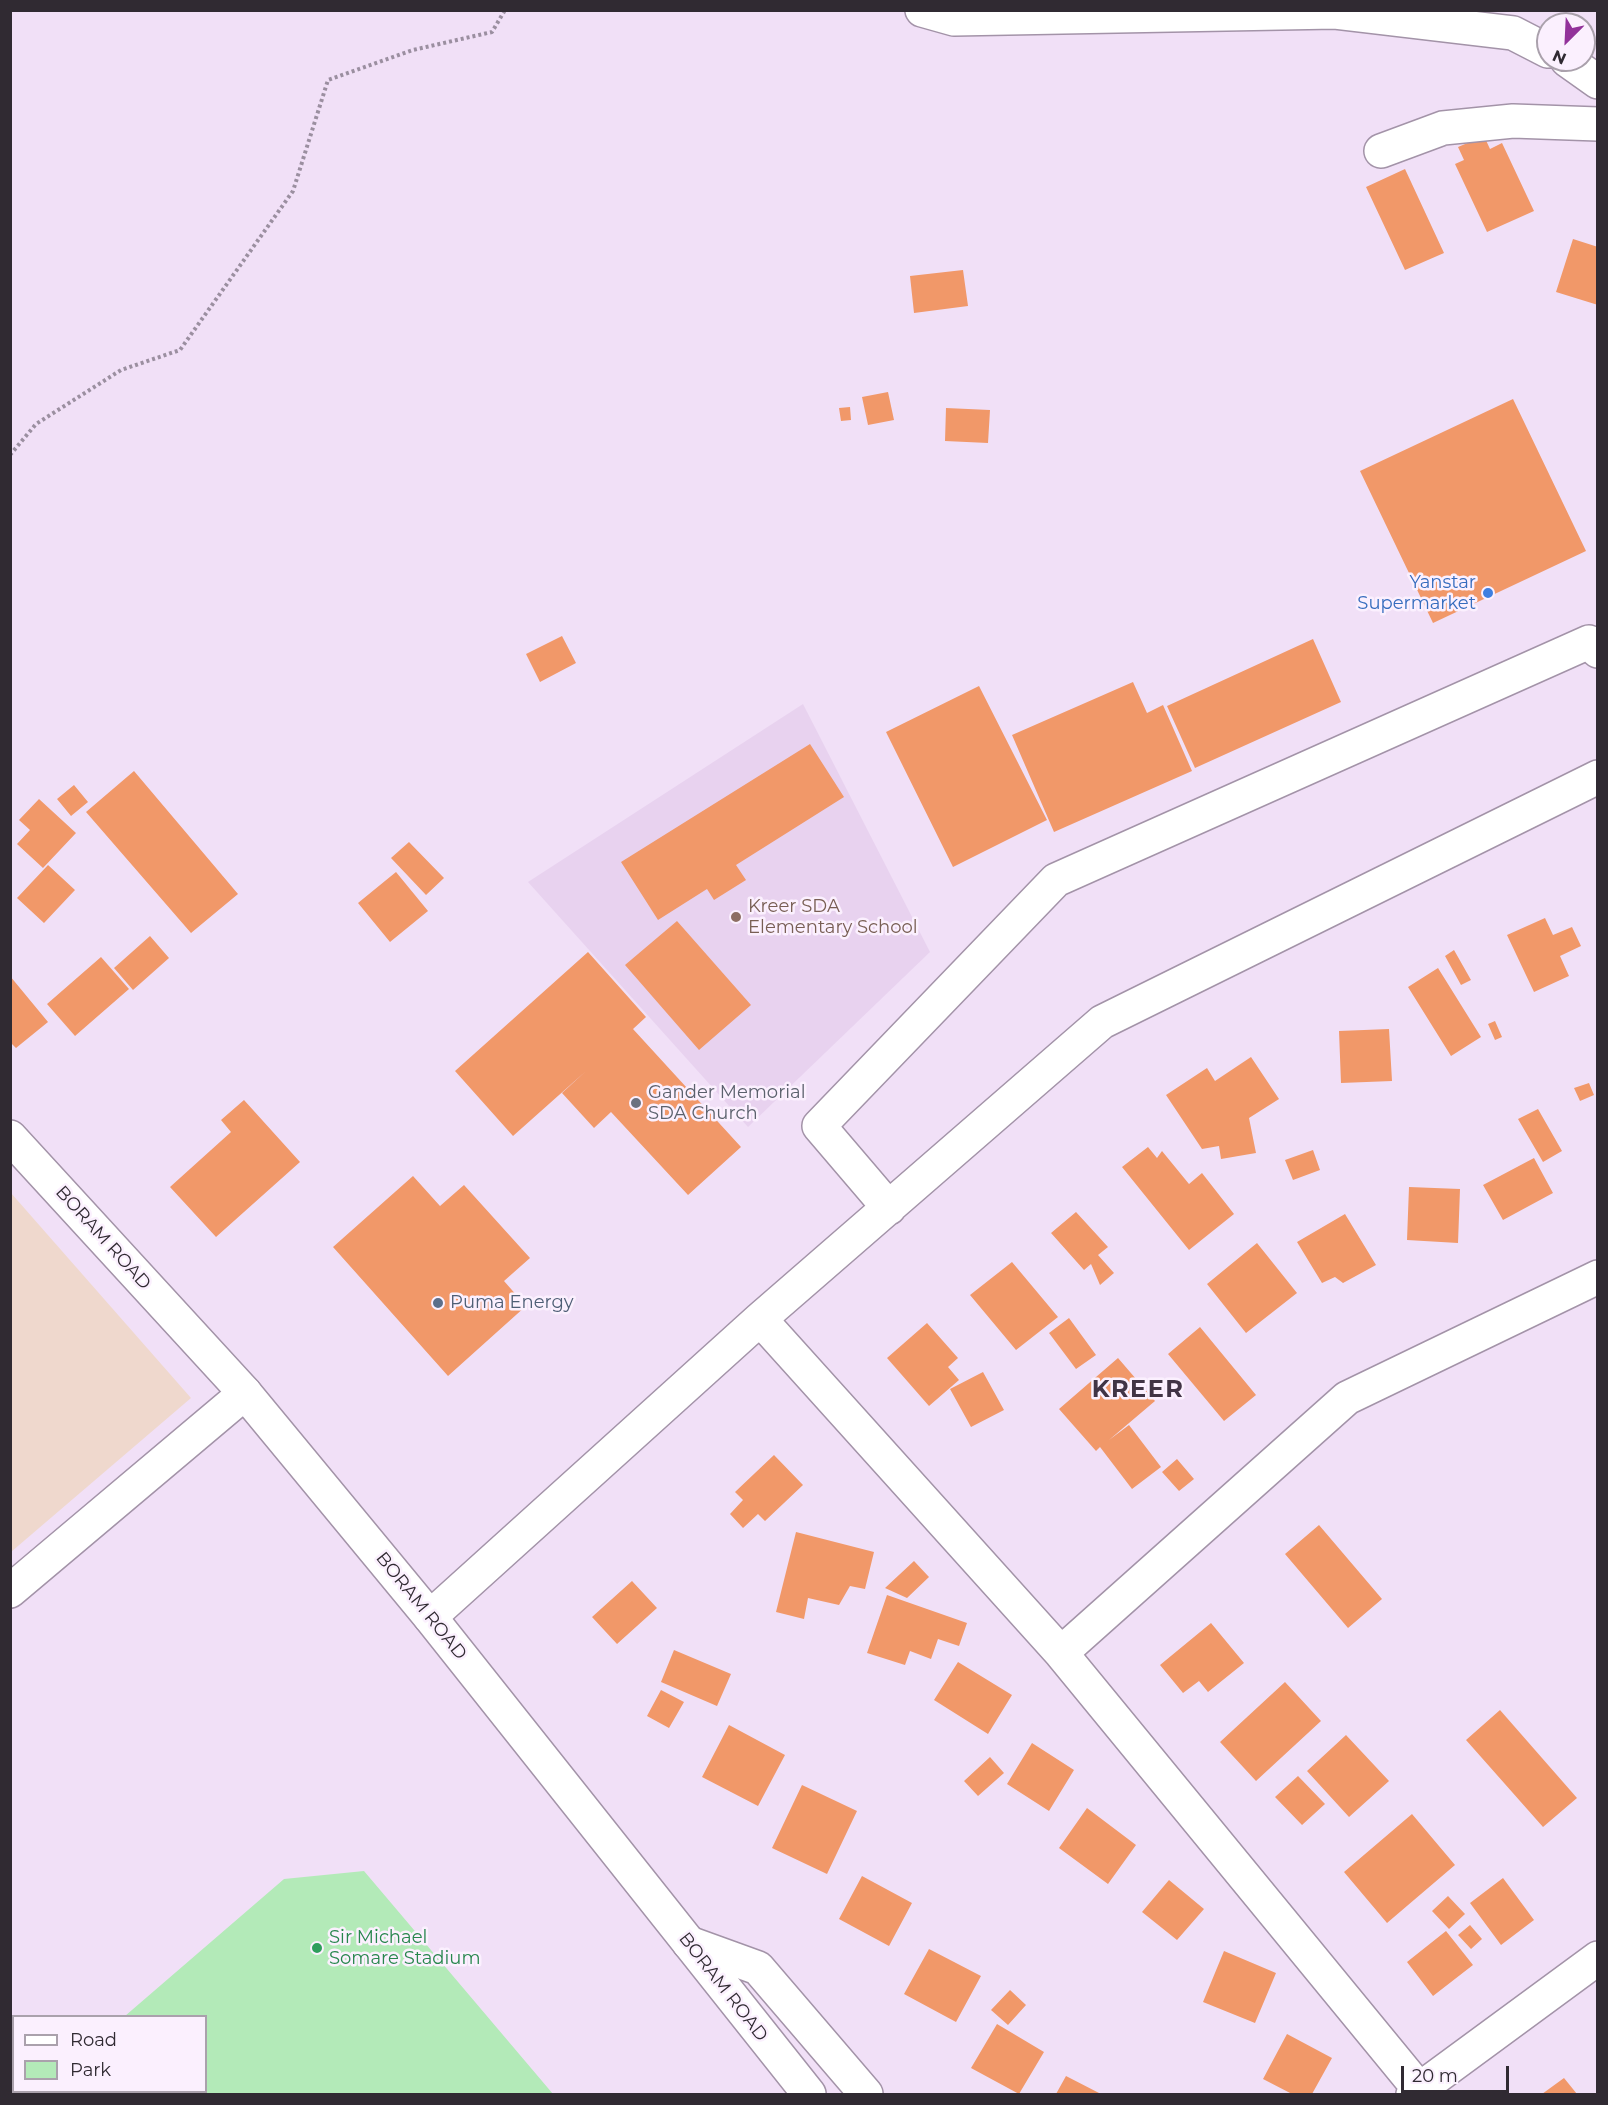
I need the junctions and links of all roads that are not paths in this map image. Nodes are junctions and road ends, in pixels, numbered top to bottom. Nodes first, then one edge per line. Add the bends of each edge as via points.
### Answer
1 (921, 10) edge
2 (1536, 45) edge
3 (1584, 72) edge
4 (1598, 82) edge
5 (1598, 124) edge
6 (1381, 151) dead end
7 (1598, 651) edge
8 (1598, 777) edge
9 (10, 1137) edge
10 (889, 1208) junction
11 (1598, 1277) edge
12 (760, 1319) junction
13 (245, 1394) junction
14 (10, 1592) edge
15 (430, 1617) junction
16 (1061, 1653) junction
17 (689, 1943) junction
18 (1598, 1958) edge
19 (1416, 2092) edge
20 (809, 2094) edge
21 (866, 2094) edge

1 - 2 street via 954,19 1335,12 1513,33
3 - 4 street
5 - 6 street via 1513,121 1443,128
7 - 10 street via 1589,642 1056,880 819,1126
8 - 10 street via 1102,1022
9 - 13 street, BORAM ROAD
10 - 12 street
11 - 16 street via 1347,1398
12 - 15 street
12 - 16 street
13 - 14 street
13 - 15 street, BORAM ROAD
15 - 17 street, BORAM ROAD
16 - 19 street
17 - 20 street, BORAM ROAD
17 - 21 street via 758,1968
18 - 19 street

